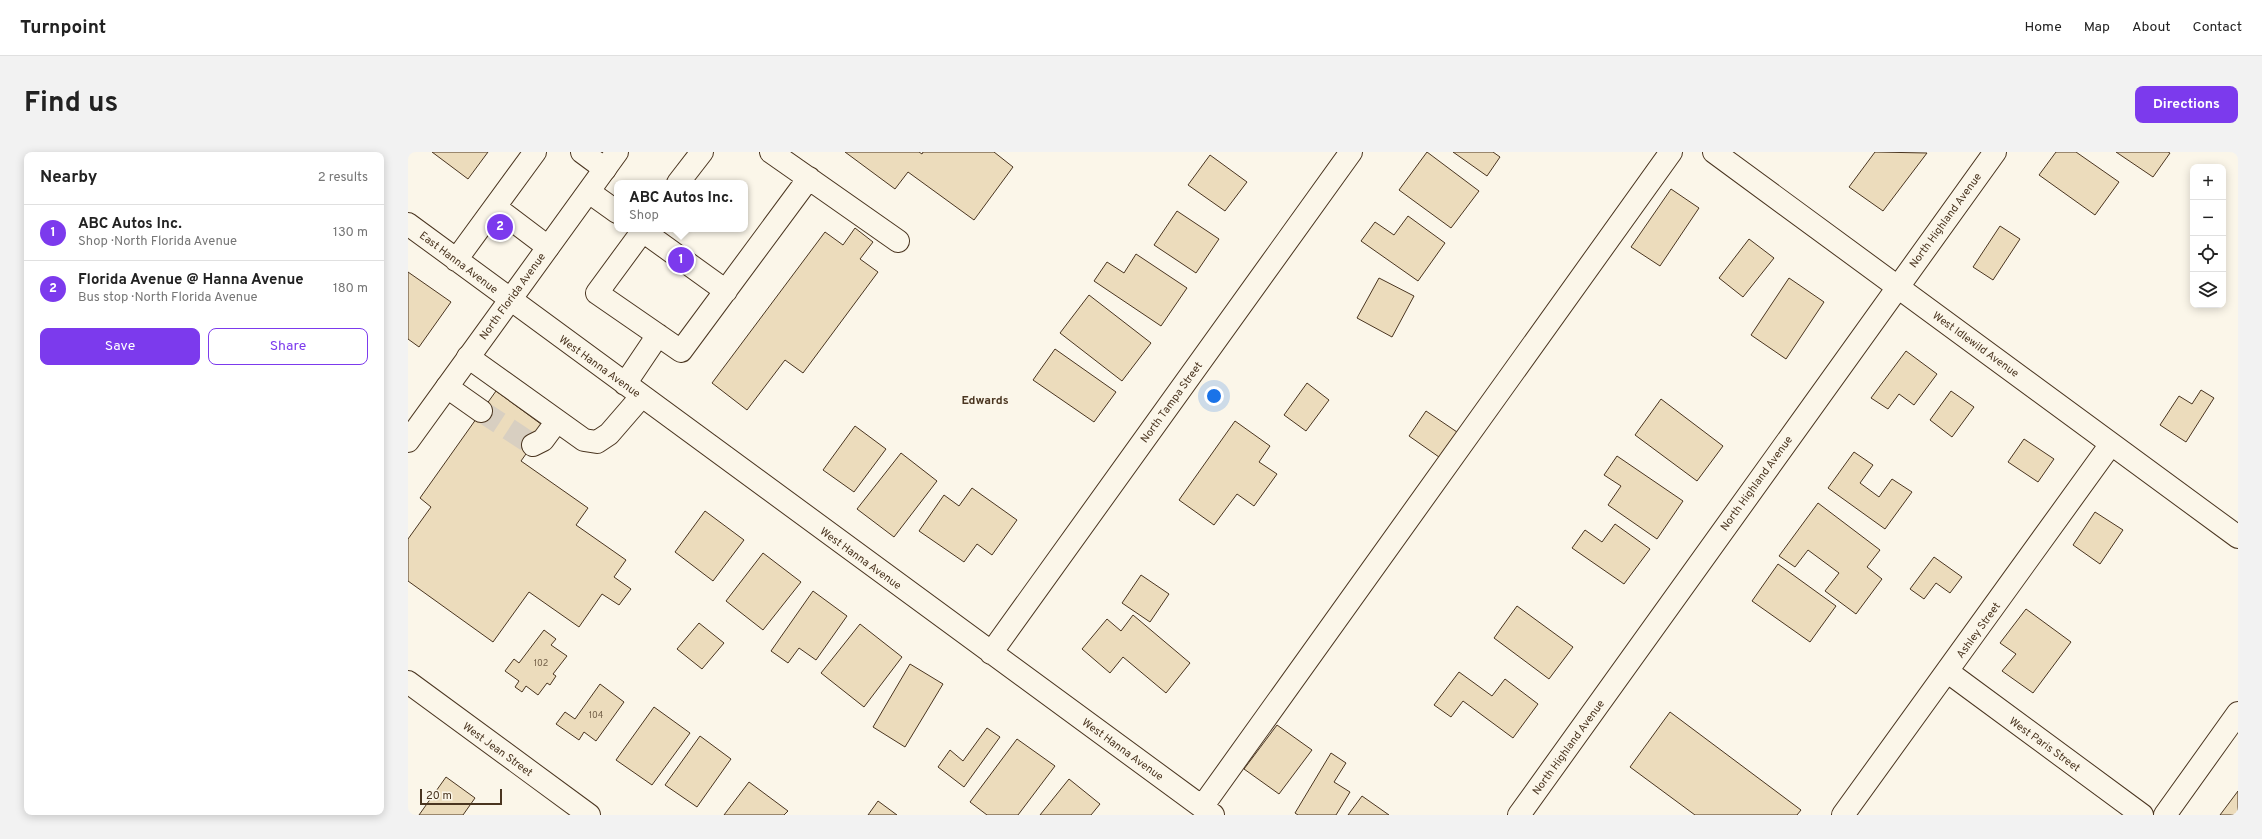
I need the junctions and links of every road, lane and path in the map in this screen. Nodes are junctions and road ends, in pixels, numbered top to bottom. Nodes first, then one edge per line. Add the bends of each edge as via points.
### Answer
1 (535, 152) edge
2 (582, 152) edge
3 (702, 152) edge
4 (771, 152) edge
5 (1351, 152) edge
6 (1671, 152) edge
7 (1714, 152) edge
8 (1995, 152) edge
9 (611, 160) edge
10 (809, 178) junction
11 (680, 180) edge
12 (589, 192) junction
13 (495, 207) junction
14 (614, 210) edge
15 (408, 224) edge
16 (641, 232) edge
17 (645, 232) edge
18 (898, 241) dead end
19 (548, 247) junction
20 (456, 260) junction
21 (1898, 286) junction
22 (726, 291) junction
23 (510, 300) junction
24 (658, 335) junction
25 (468, 357) junction
26 (447, 387) junction
27 (633, 391) junction
28 (482, 411) tunnel mouth
29 (557, 421) junction
30 (408, 441) edge
31 (2111, 444) junction
32 (532, 445) dead end
33 (2238, 537) edge
34 (991, 653) junction
35 (1948, 672) junction
36 (408, 682) edge
37 (2238, 714) edge
38 (1207, 811) edge
39 (589, 815) edge
40 (1519, 815) edge
41 (1844, 815) edge
42 (2142, 815) edge
43 (2165, 815) edge

1 - 13 street
2 - 9 street
3 - 11 street
4 - 10 street
5 - 34 street, North Tampa Street
6 - 38 street
7 - 21 street, West Idlewild Avenue
8 - 21 street, North Highland Avenue
9 - 12 street, North Florida Avenue
10 - 18 street
10 - 22 street
12 - 14 street
12 - 19 street, North Florida Avenue
13 - 19 street
13 - 20 street
15 - 20 street, East Hanna Avenue
16 - 24 street via 597,292
17 - 22 street
19 - 23 street, North Florida Avenue
20 - 23 street, East Hanna Avenue
21 - 31 street, West Idlewild Avenue
21 - 40 street, North Highland Avenue
22 - 24 street via 681,351
23 - 25 street, North Florida Avenue
23 - 27 street, West Hanna Avenue
24 - 27 street
25 - 26 street, North Florida Avenue
25 - 29 street
26 - 28 street
26 - 30 street, North Florida Avenue
27 - 29 street via 609,434 597,442 584,440
27 - 34 street, West Hanna Avenue
29 - 32 street via 543,440
31 - 33 street, West Idlewild Avenue
31 - 35 street, Ashley Street
34 - 38 street, West Hanna Avenue
35 - 41 street, Ashley Street
35 - 42 street, West Paris Street
36 - 39 street, West Jean Street
37 - 43 street

